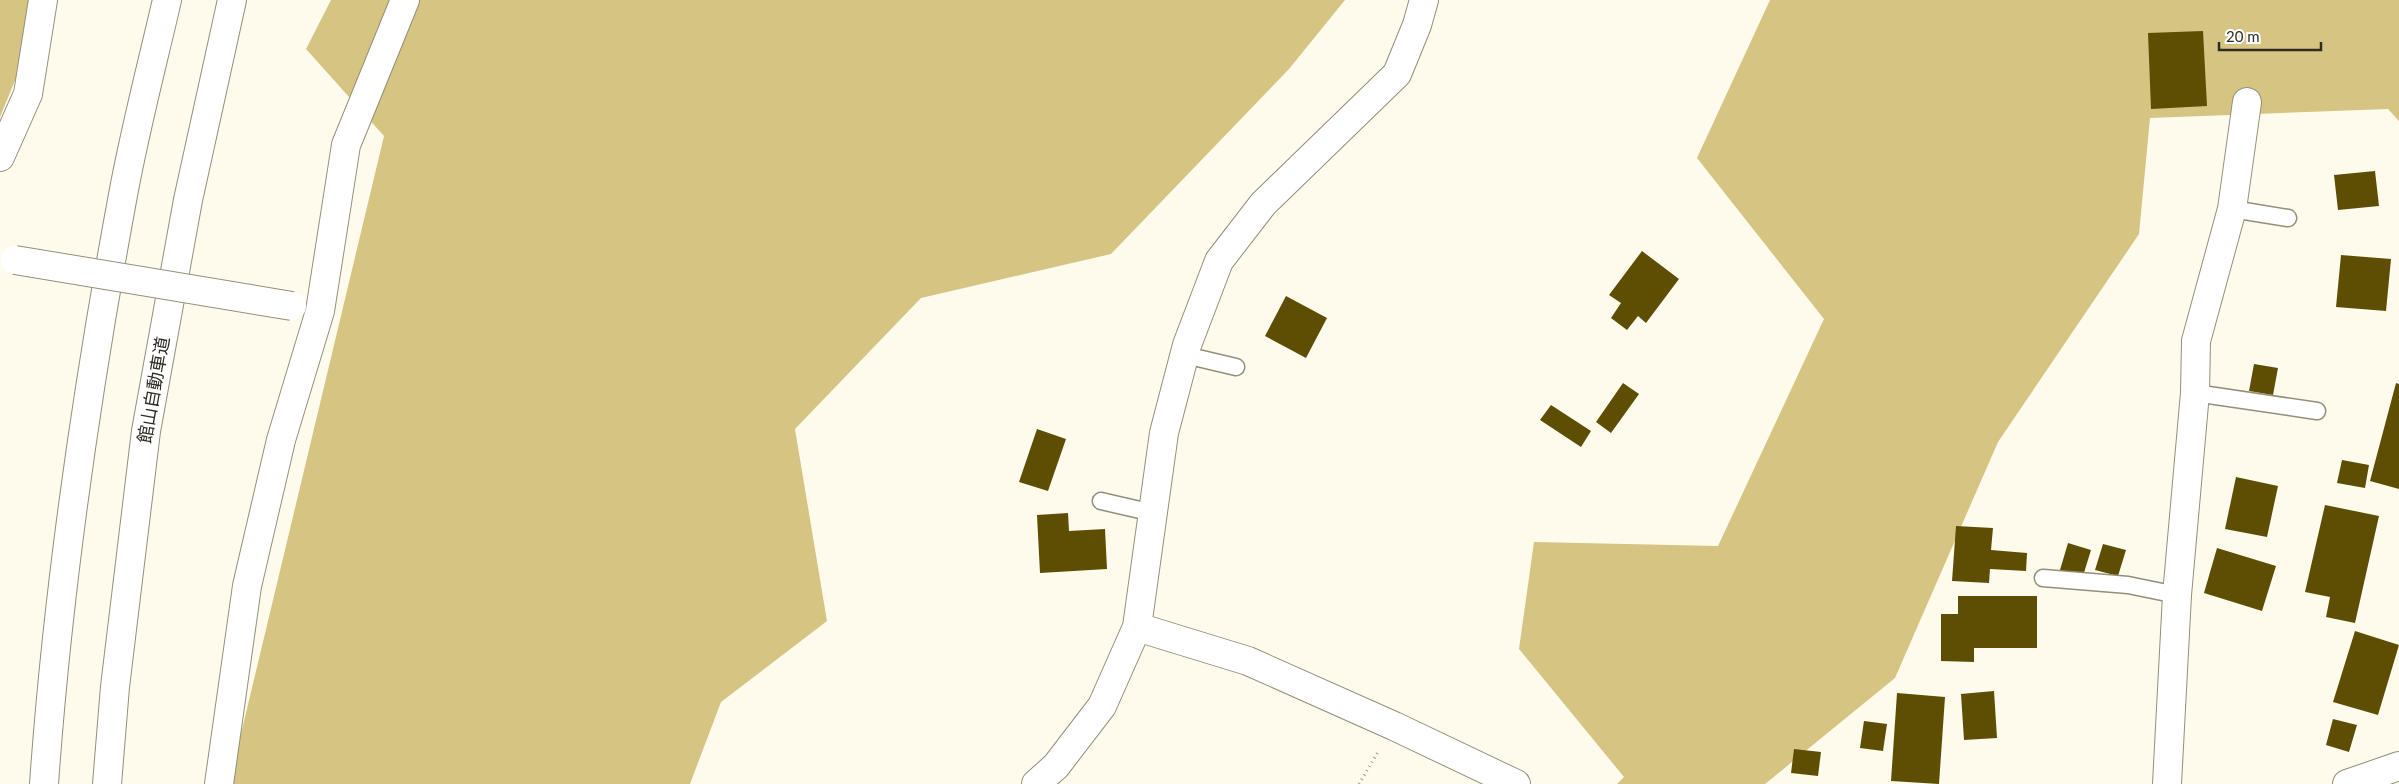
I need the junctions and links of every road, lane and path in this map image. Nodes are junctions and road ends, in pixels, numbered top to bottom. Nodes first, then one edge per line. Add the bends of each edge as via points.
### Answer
1 (43, 0) edge
2 (167, 0) edge
3 (232, 0) edge
4 (405, 0) edge
5 (1424, 0) edge
6 (2246, 102) dead end
7 (0, 157) edge
8 (2232, 209) junction
9 (2288, 218) dead end
10 (7, 258) edge
11 (320, 311) junction
12 (1185, 354) junction
13 (1236, 367) dead end
14 (2195, 393) junction
15 (2317, 412) dead end
16 (1101, 501) dead end
17 (1153, 513) junction
18 (2042, 578) dead end
19 (2177, 595) junction
20 (1137, 626) junction
21 (2399, 766) edge
22 (44, 784) edge
23 (107, 784) edge
24 (219, 784) edge
25 (1036, 784) edge
26 (1516, 784) edge
27 (2167, 784) edge
28 (2347, 784) edge

1 - 7 main road via 28,94
2 - 22 main road via 124,193 82,438 51,696
3 - 23 main road, 館山自動車道 via 188,200 146,431 115,687
4 - 11 main road via 346,145
5 - 12 main road via 1397,74 1263,204 1219,262
6 - 8 main road
8 - 9 lane
8 - 14 main road via 2196,340
10 - 11 main road, bridge
11 - 24 main road via 281,440 247,586
12 - 13 lane
12 - 17 main road via 1164,433
14 - 15 lane
14 - 19 main road
16 - 17 lane
17 - 20 main road
18 - 19 lane via 2128,586
19 - 27 main road
20 - 25 main road via 1102,706 1056,766
20 - 26 main road via 1248,660
21 - 28 main road

